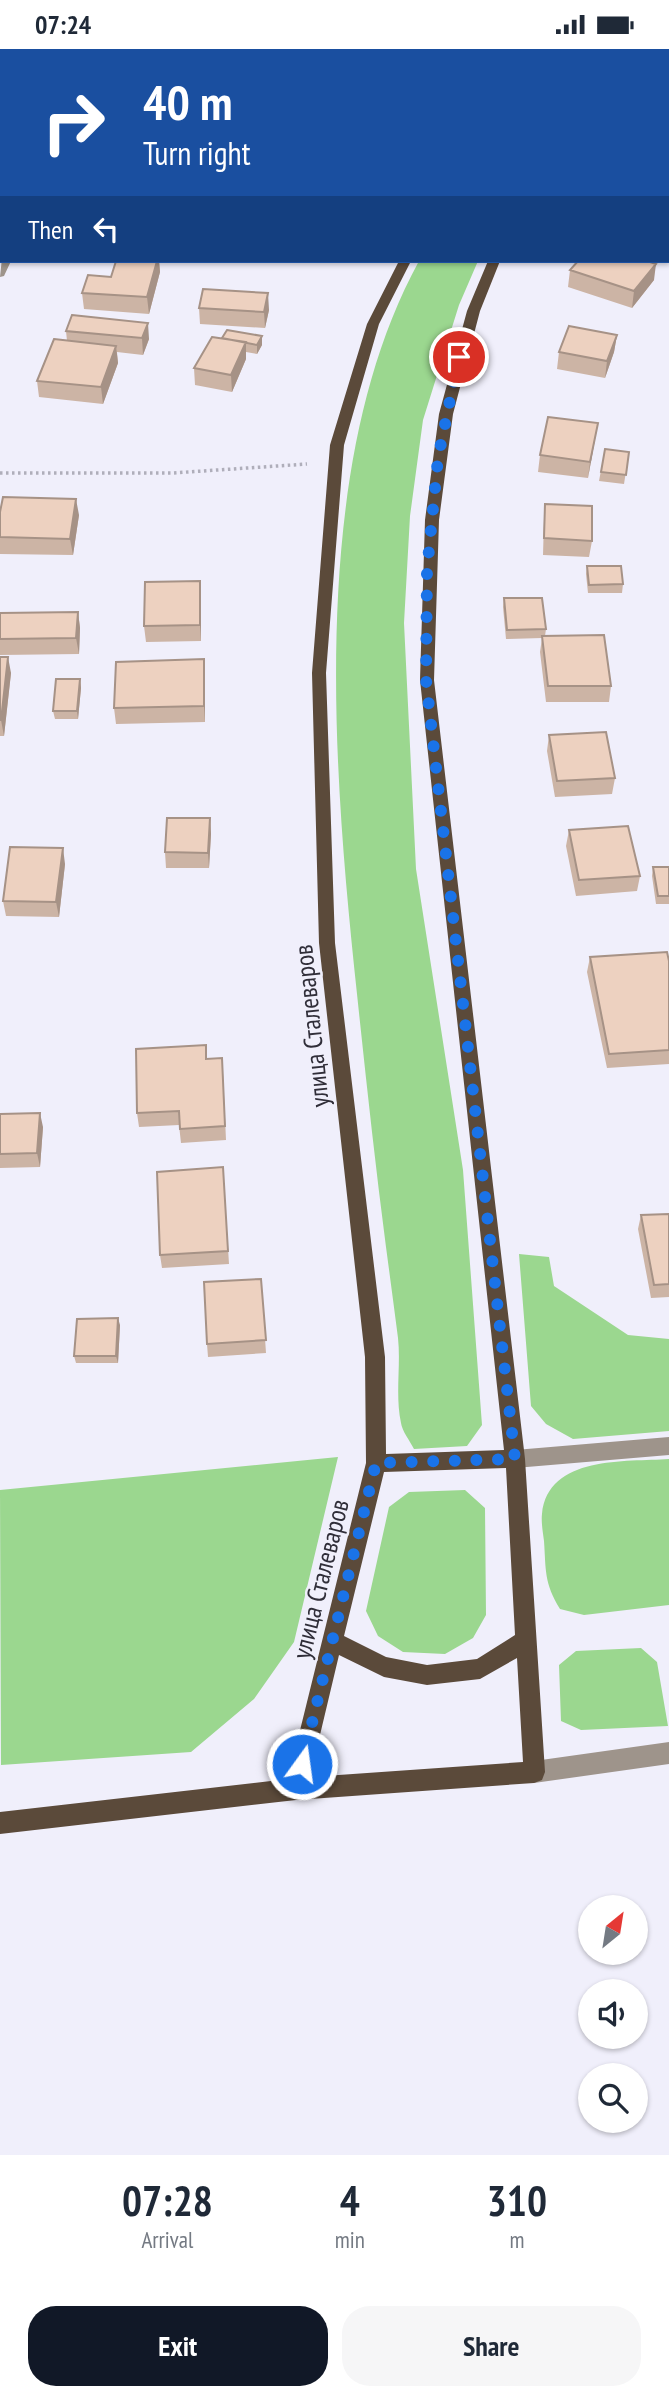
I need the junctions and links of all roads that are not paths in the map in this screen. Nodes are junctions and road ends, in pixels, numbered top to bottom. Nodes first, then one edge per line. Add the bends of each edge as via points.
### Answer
1 (404, 263) edge
2 (493, 263) edge
3 (669, 1446) edge
4 (515, 1459) junction
5 (376, 1463) junction
6 (527, 1639) junction
7 (332, 1641) junction
8 (669, 1753) edge
9 (534, 1772) junction
10 (296, 1789) junction
11 (0, 1823) edge

1 - 5 main road, улица Сталеваров via 373,324 337,445 319,673 327,943 375,1357
2 - 4 main road via 459,357 438,458 427,570 426,680
3 - 4 street
4 - 5 main road
4 - 6 main road
5 - 7 main road, улица Сталеваров
6 - 7 main road via 480,1669 426,1675 384,1667
6 - 9 main road
7 - 10 main road, улица Сталеваров
8 - 9 street
9 - 10 main road
10 - 11 main road

